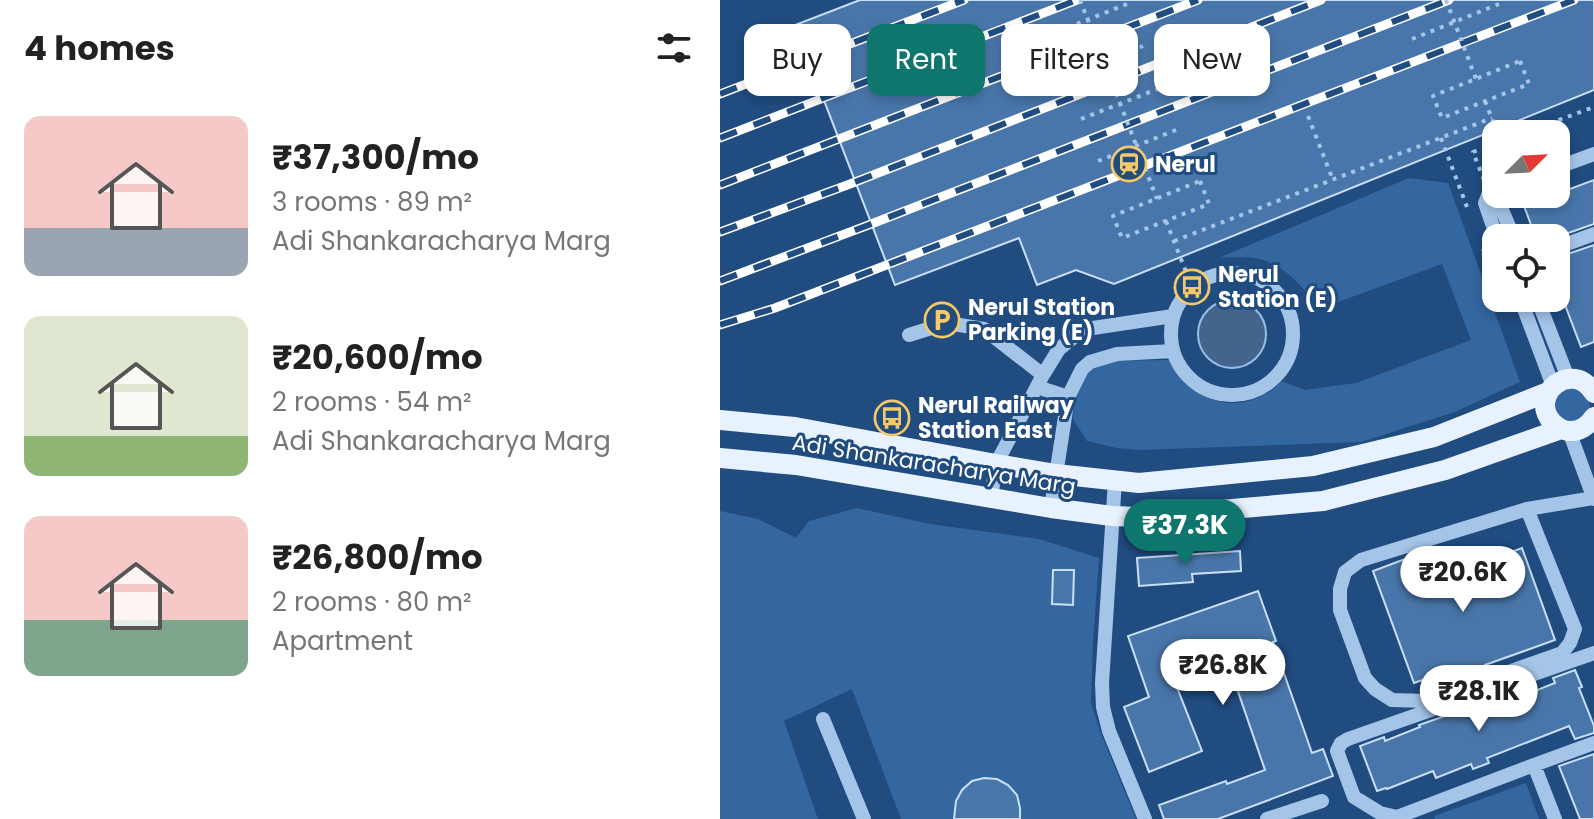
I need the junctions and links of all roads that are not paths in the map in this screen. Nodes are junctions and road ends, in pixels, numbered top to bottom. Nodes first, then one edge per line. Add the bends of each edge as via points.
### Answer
1 (1594, 154) edge
2 (1570, 163) edge
3 (1594, 234) edge
4 (1570, 243) edge
5 (1529, 312) edge
6 (1543, 312) edge
7 (1173, 316) junction
8 (909, 335) dead end
9 (1173, 351) junction
10 (1040, 381) junction
11 (1574, 385) edge
12 (1068, 397) junction
13 (720, 420) edge
14 (1593, 421) edge
15 (1565, 430) junction
16 (720, 458) edge
17 (996, 464) junction
18 (1056, 474) junction
19 (1115, 480) junction
20 (991, 498) junction
21 (1594, 499) edge
22 (1051, 508) junction
23 (1527, 509) junction
24 (1112, 516) junction
25 (1594, 653) edge
26 (823, 719) dead end
27 (1594, 743) edge
28 (1534, 765) junction
29 (1322, 801) dead end
30 (864, 819) edge
31 (1145, 819) edge
32 (1267, 819) edge
33 (1555, 819) edge

1 - 2 street
3 - 4 street
5 - 11 street
6 - 11 street
7 - 9 street
7 - 9 street via 1192,287 1208,277 1244,274 1276,291 1287,306 1293,343 1277,375 1246,394 1209,391 1181,368
7 - 10 street via 1112,324 1075,336 1059,349
8 - 10 street via 947,323 984,329
9 - 12 street via 1117,354 1090,362
10 - 12 street
10 - 17 street
11 - 15 main road via 1545,409
11 - 19 main road, Adi Shankaracharya Marg via 1434,437 1313,466 1139,483
12 - 18 street
13 - 17 main road, Adi Shankaracharya Marg via 795,427
14 - 15 main road, Adi Shankaracharya Marg
15 - 21 street
15 - 24 main road, Adi Shankaracharya Marg via 1445,470 1323,501
16 - 20 main road, Adi Shankaracharya Marg via 796,465
17 - 18 main road, Adi Shankaracharya Marg
17 - 20 street
18 - 19 main road, Adi Shankaracharya Marg
18 - 22 street
19 - 24 street
20 - 22 main road, Adi Shankaracharya Marg
21 - 23 street
22 - 24 main road, Adi Shankaracharya Marg
23 - 23 street via 1361,560 1345,572 1340,610 1365,678 1375,689 1392,700 1427,701 1562,653 1575,629
24 - 31 street via 1103,707
25 - 28 street via 1348,739 1337,751 1354,797 1397,817
26 - 30 street
27 - 28 street
28 - 33 street
29 - 32 street

